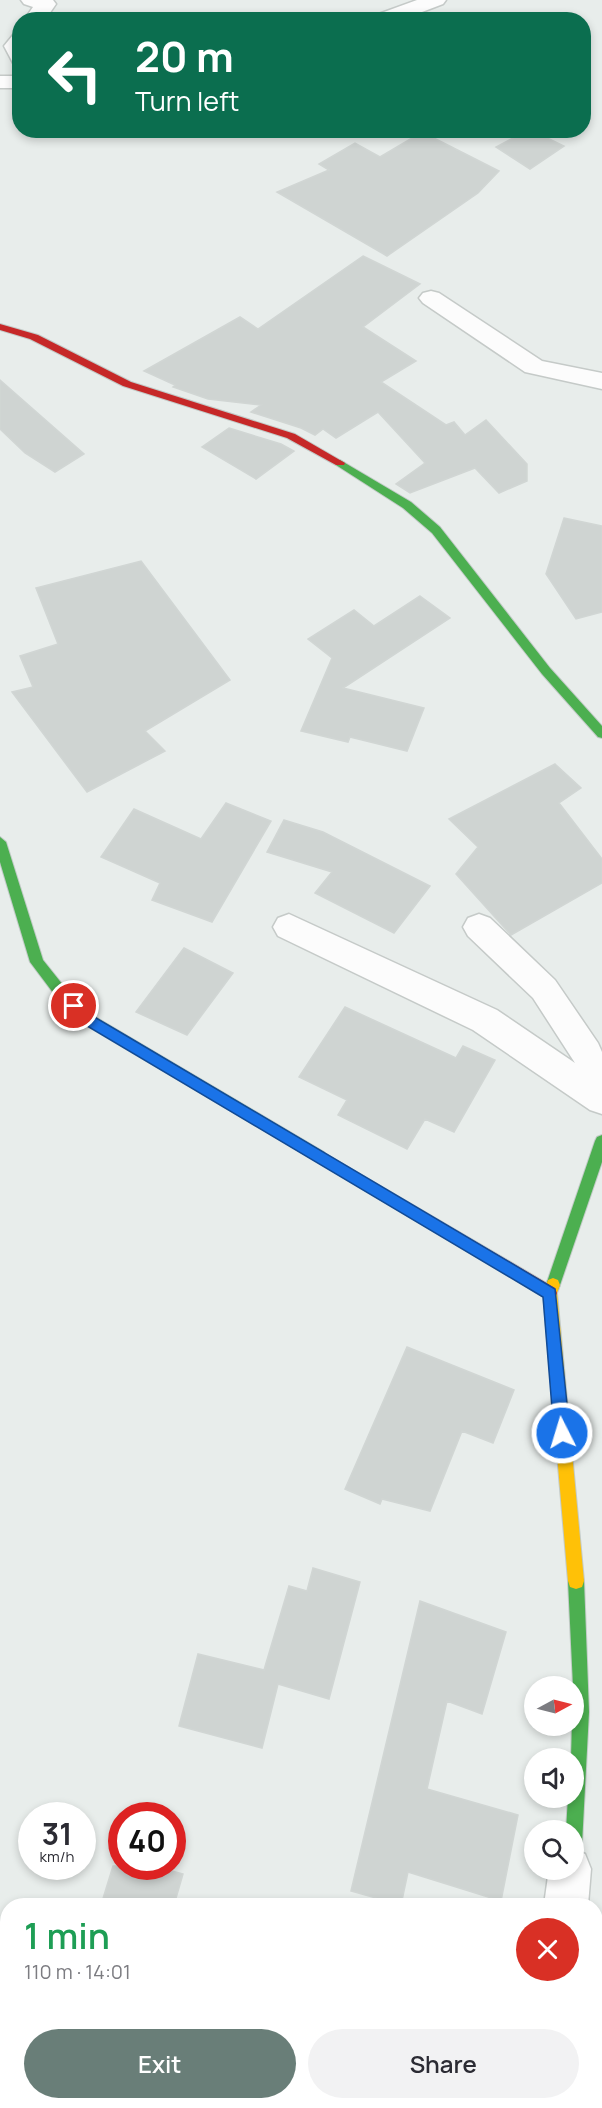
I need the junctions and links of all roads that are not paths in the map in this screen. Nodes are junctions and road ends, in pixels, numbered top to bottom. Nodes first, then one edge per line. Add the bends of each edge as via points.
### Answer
1 (31, 0) edge
2 (436, 0) edge
3 (40, 12) edge
4 (402, 12) edge
5 (430, 298) dead end
6 (0, 327) edge
7 (602, 381) edge
8 (602, 734) edge
9 (0, 842) edge
10 (289, 927) dead end
11 (479, 927) dead end
12 (602, 1084) edge
13 (602, 1100) edge
14 (602, 1141) edge
15 (550, 1293) junction
16 (575, 1820) edge
17 (569, 1880) edge
18 (567, 1898) edge

1 - 3 street via 46,4
2 - 4 street
5 - 7 street via 534,367
6 - 8 street via 34,337 127,384 291,436 407,505 436,530 546,671
9 - 15 street via 37,962 87,1019
10 - 13 street via 485,1020
11 - 12 street via 544,989
14 - 15 street
15 - 16 street via 580,1641
17 - 18 street

